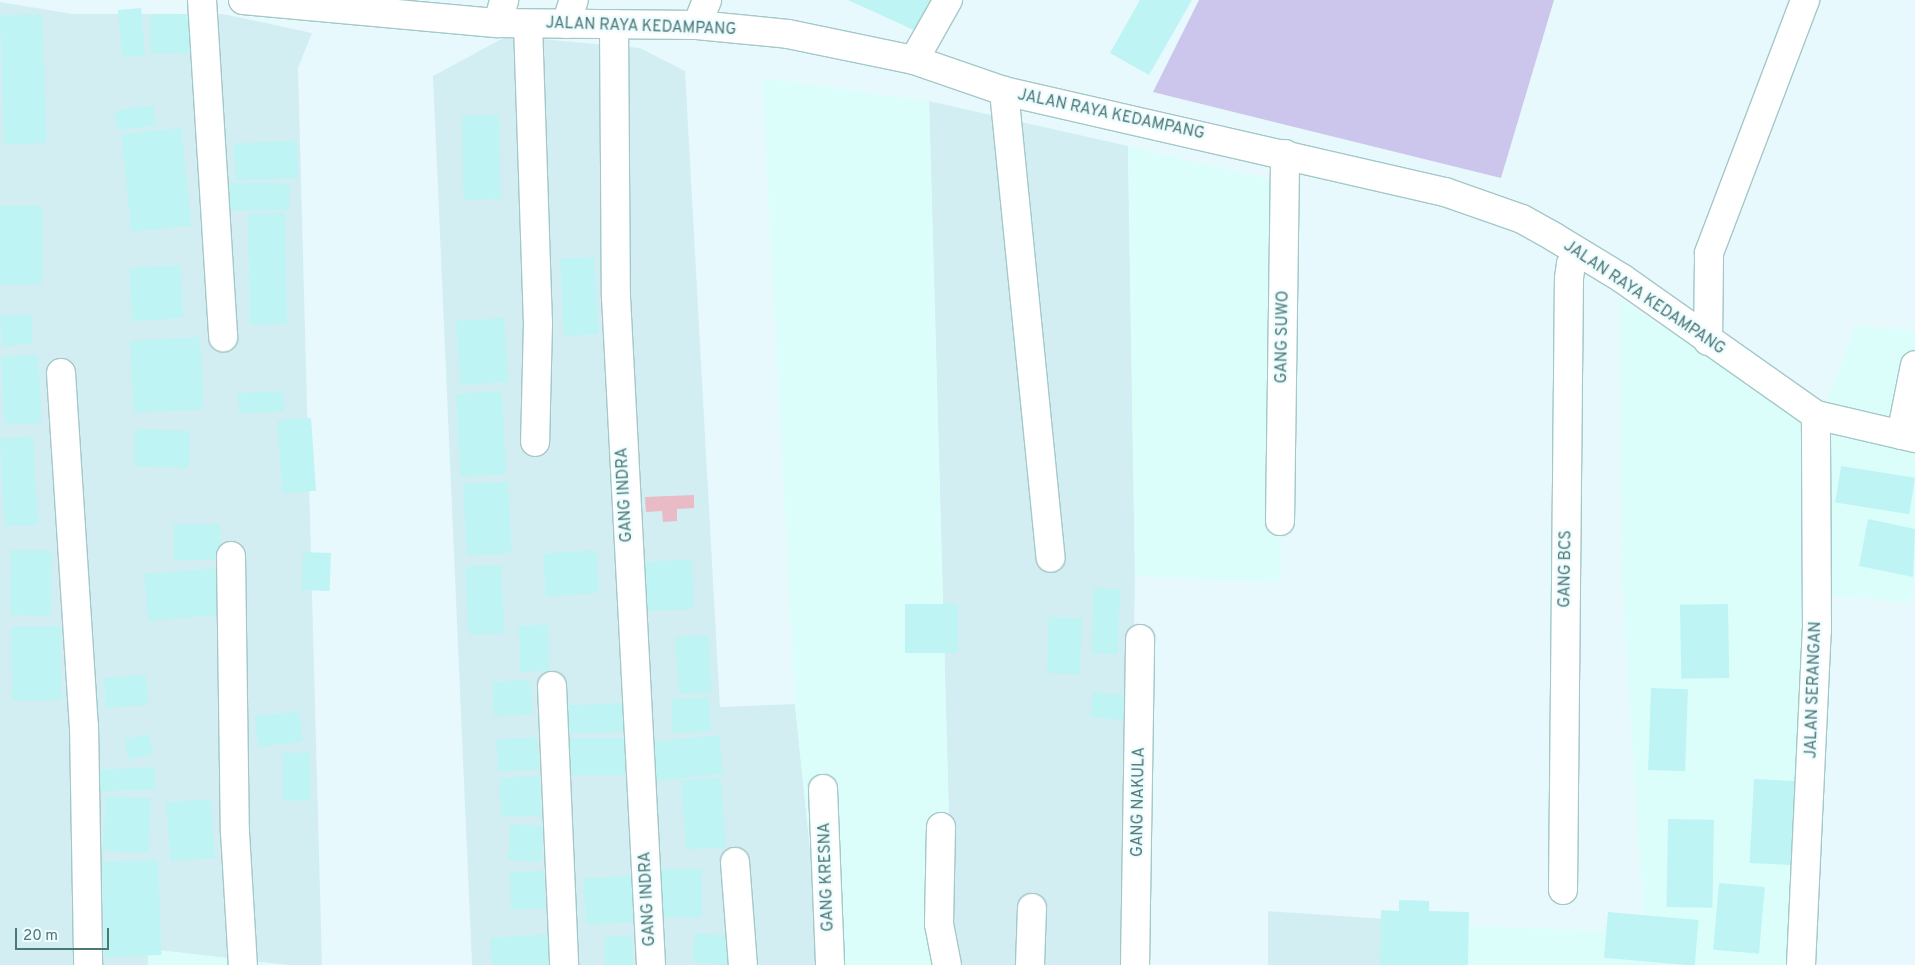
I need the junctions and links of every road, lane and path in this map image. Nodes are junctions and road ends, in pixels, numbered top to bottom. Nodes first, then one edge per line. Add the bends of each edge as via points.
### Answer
1 (202, 0) edge
2 (706, 0) edge
3 (948, 0) edge
4 (1804, 0) edge
5 (260, 1) edge
6 (501, 12) edge
7 (570, 12) edge
8 (528, 24) junction
9 (614, 24) junction
10 (697, 26) junction
11 (914, 60) junction
12 (1004, 91) junction
13 (1285, 154) junction
14 (1579, 252) junction
15 (223, 337) dead end
16 (1708, 341) junction
17 (1915, 365) edge
18 (61, 373) dead end
19 (1816, 415) junction
20 (1908, 437) edge
21 (535, 442) dead end
22 (1280, 521) dead end
23 (230, 556) dead end
24 (1051, 558) dead end
25 (1140, 639) dead end
26 (552, 686) dead end
27 (823, 789) dead end
28 (941, 827) dead end
29 (735, 862) dead end
30 (1563, 890) dead end
31 (1032, 908) dead end
32 (88, 965) edge
33 (243, 965) edge
34 (564, 965) edge
35 (651, 965) edge
36 (742, 965) edge
37 (830, 965) edge
38 (947, 965) edge
39 (1030, 965) edge
40 (1134, 965) edge
41 (1801, 965) edge

1 - 15 street
2 - 10 street
3 - 11 street
4 - 16 street via 1709,253
5 - 6 street, JALAN RAYA KEDAMPANG
6 - 8 street, JALAN RAYA KEDAMPANG
7 - 8 street, JALAN RAYA KEDAMPANG
7 - 9 street, JALAN RAYA KEDAMPANG
8 - 21 street via 538,323
9 - 10 street, JALAN RAYA KEDAMPANG
9 - 35 street, GANG INDRA via 616,297
10 - 11 street, JALAN RAYA KEDAMPANG via 788,34
11 - 12 street, JALAN RAYA KEDAMPANG
12 - 13 street, JALAN RAYA KEDAMPANG
12 - 24 street
13 - 14 street, JALAN RAYA KEDAMPANG via 1484,204 1522,219
13 - 22 street, GANG SUWO
14 - 16 street, JALAN RAYA KEDAMPANG
14 - 30 street, GANG BCS via 1571,264 1568,278
16 - 19 street, JALAN RAYA KEDAMPANG
17 - 20 street
18 - 32 street via 84,726
19 - 20 street, JALAN RAYA KEDAMPANG
19 - 41 street, JALAN SERANGAN via 1817,630
23 - 33 street via 235,832
25 - 40 street, GANG NAKULA
26 - 34 street
27 - 37 street, GANG KRESNA
28 - 38 street via 940,924
29 - 36 street
31 - 39 street

